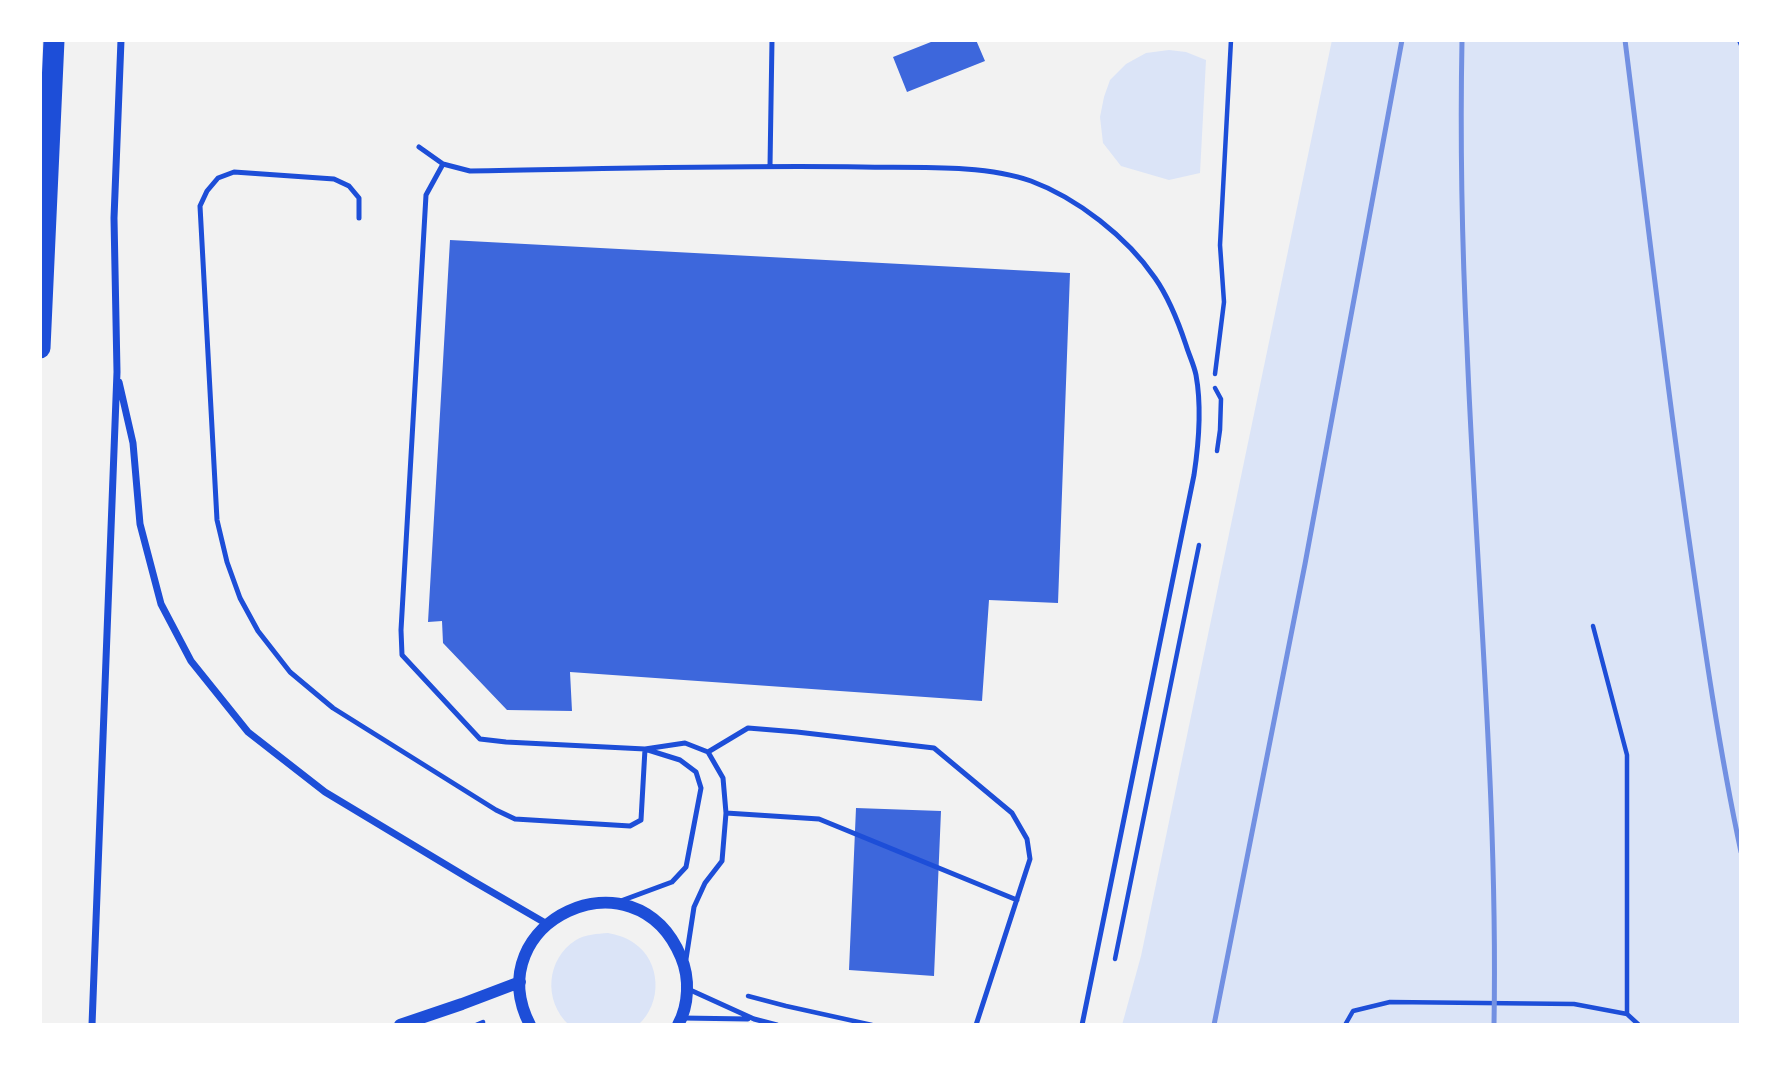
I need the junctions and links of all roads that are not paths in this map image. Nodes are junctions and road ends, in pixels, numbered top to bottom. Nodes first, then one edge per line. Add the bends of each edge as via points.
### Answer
1 (54, 40) edge
2 (121, 40) edge
3 (772, 40) edge
4 (419, 147) dead end
5 (443, 164) junction
6 (770, 166) junction
7 (359, 218) dead end
8 (40, 348) edge
9 (117, 372) junction
10 (645, 749) junction
11 (708, 752) junction
12 (726, 813) junction
13 (1017, 900) junction
14 (616, 903) junction
15 (547, 924) junction
16 (685, 965) junction
17 (520, 982) junction
18 (688, 989) junction
19 (754, 1019) junction
20 (680, 1021) edge
21 (92, 1025) edge
22 (400, 1025) edge
23 (530, 1025) edge
24 (777, 1025) edge
25 (976, 1025) edge
26 (1082, 1025) edge

1 - 8 highway
2 - 9 street via 114,218
3 - 6 lane
4 - 5 lane
5 - 6 lane via 470,170
5 - 10 lane via 426,195 402,654 480,739
6 - 26 lane via 992,172 1029,181 1060,194 1098,220 1154,277 1173,309 1196,374 1198,445
7 - 10 lane via 359,198 334,178 234,172 218,178 200,206 217,520 240,598 258,631 290,672 333,708 515,819 630,826 641,820
9 - 15 street via 133,443 140,524 161,604 191,662 248,732 325,792
9 - 21 street
10 - 11 lane via 685,743
10 - 14 lane via 680,760 696,772 701,788 685,867 672,882
11 - 12 lane via 723,778
11 - 13 lane via 748,728 934,748 1012,813 1027,839 1030,859
12 - 13 lane via 819,819
12 - 16 lane via 722,861 694,907
13 - 25 lane
14 - 15 street via 591,903 568,910
14 - 16 street via 639,910 659,924
15 - 17 street via 523,960
16 - 18 street
17 - 22 street
17 - 23 street via 523,1011
18 - 19 lane
18 - 20 street
19 - 20 lane
19 - 24 lane

